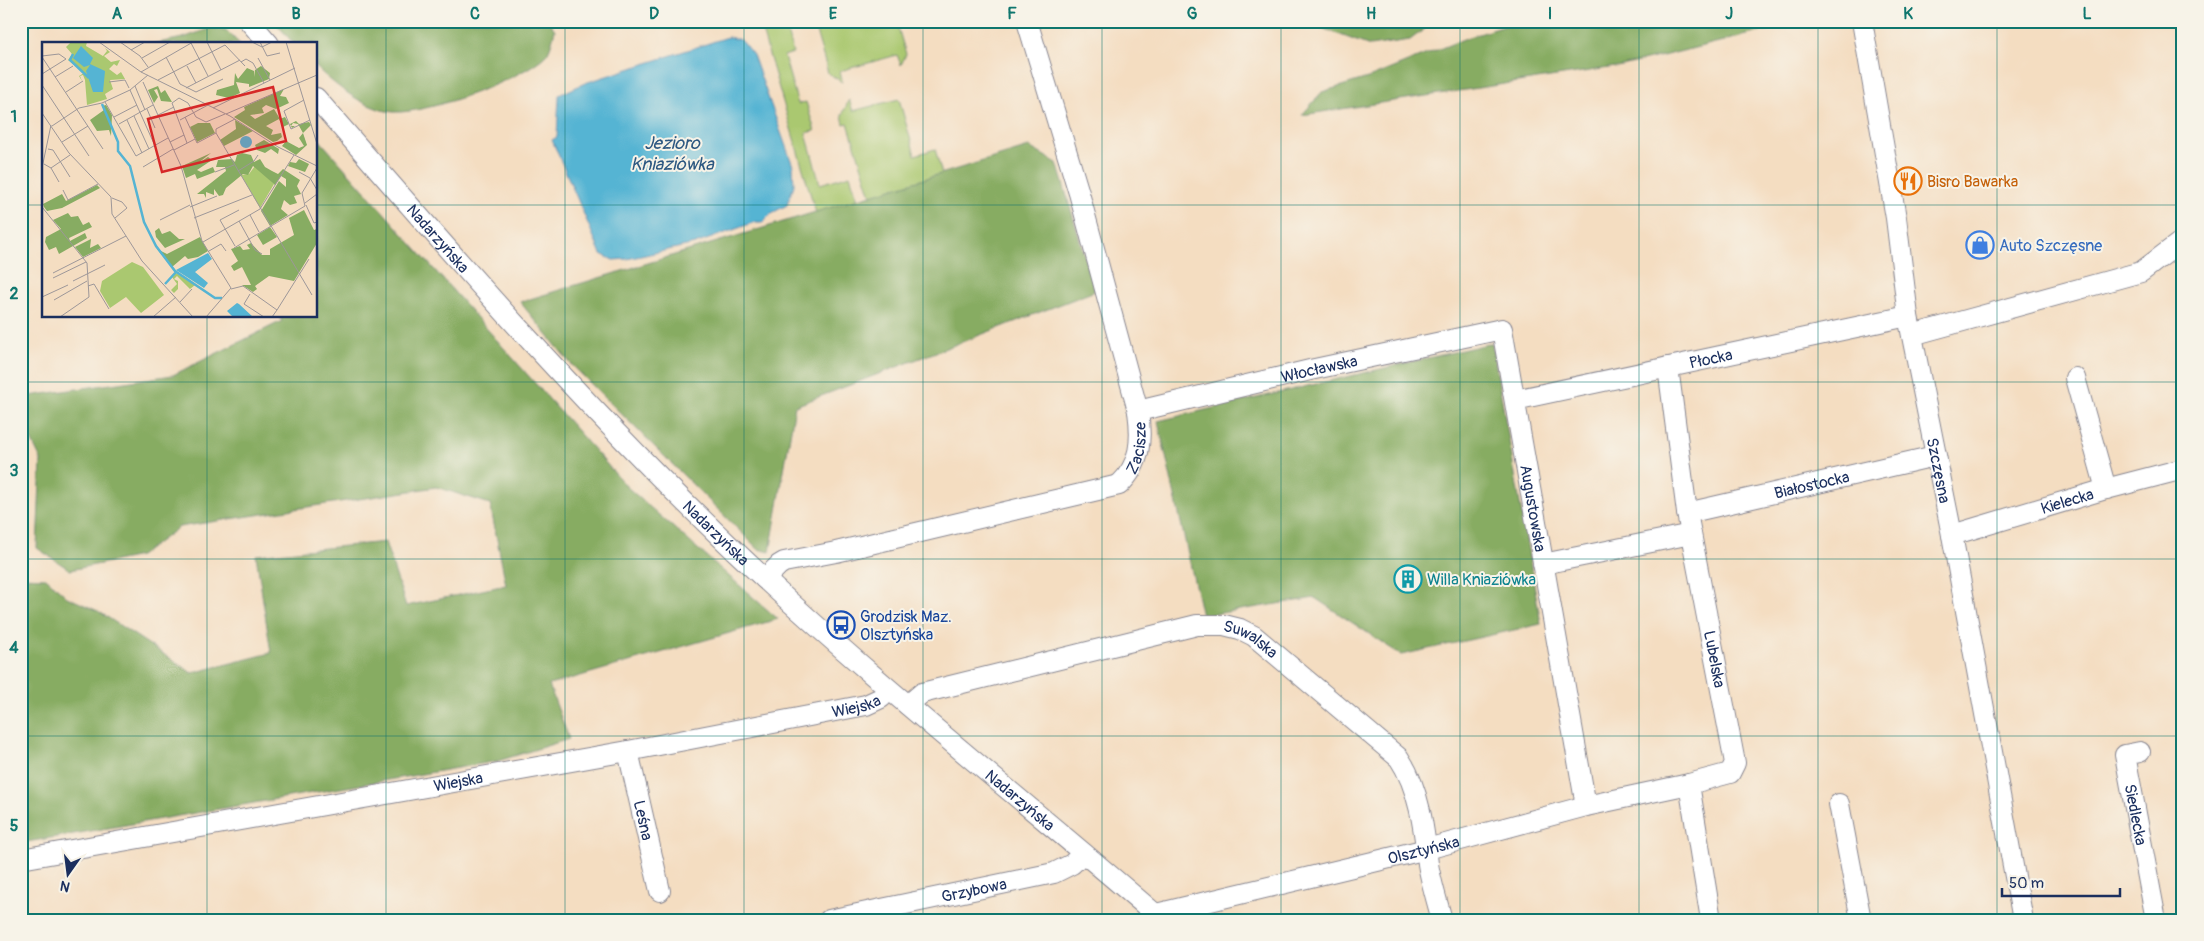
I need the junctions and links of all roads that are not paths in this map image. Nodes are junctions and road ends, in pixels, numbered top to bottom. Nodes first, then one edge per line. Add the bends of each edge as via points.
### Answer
1 (249, 21) edge
2 (1027, 21) edge
3 (1862, 21) edge
4 (267, 42) edge
5 (318, 100) edge
6 (2183, 240) edge
7 (1910, 325) junction
8 (1502, 329) joint
9 (1668, 367) junction
10 (2075, 378) dead end
11 (1515, 400) junction
12 (1138, 411) junction
13 (1935, 456) junction
14 (2183, 469) edge
15 (2106, 489) junction
16 (1687, 513) junction
17 (1691, 534) junction
18 (1952, 535) junction
19 (1543, 564) junction
20 (765, 579) junction
21 (889, 690) junction
22 (908, 705) junction
23 (628, 751) junction
24 (2140, 752) dead end
25 (1689, 784) junction
26 (1839, 804) dead end
27 (1586, 806) junction
28 (1427, 849) junction
29 (1083, 853) junction
30 (21, 858) edge
31 (660, 891) dead end
32 (1159, 917) edge
33 (829, 920) edge
34 (1442, 920) edge
35 (1711, 920) edge
36 (1862, 920) edge
37 (2023, 920) edge
38 (2156, 920) edge

1 - 4 street
2 - 12 street, Zacisze via 1079,193
3 - 7 street, Szczęsna via 1896,218
5 - 20 street, Nadarzyńska via 538,352
6 - 7 street, Płocka via 2142,272
7 - 9 street, Płocka
7 - 13 street, Szczęsna
8 - 11 street, Augustowska
8 - 12 street, Włocławska
9 - 11 street, Płocka
9 - 16 street, Lubelska
10 - 15 street
11 - 19 street, Augustowska
12 - 20 street, Zacisze via 1139,455 1128,477 1119,485 784,562
13 - 16 street, Białostocka
13 - 18 street, Szczęsna
14 - 15 street, Kielecka
15 - 18 street, Kielecka
16 - 17 street, Lubelska
17 - 19 street
17 - 25 street, Lubelska via 1735,764 1730,773
18 - 37 street, Szczęsna
19 - 27 street, Augustowska
20 - 21 street, Nadarzyńska
21 - 22 street, Nadarzyńska
21 - 23 street, Wiejska via 866,705
22 - 28 street, Suwalska via 922,693 1197,625 1240,629 1266,645 1399,758 1412,780
22 - 29 street, Nadarzyńska
23 - 30 street, Wiejska
23 - 31 street, Leśna
24 - 38 street, Siedlecka via 2125,755
25 - 27 street, Olsztyńska
25 - 35 street
26 - 36 street
27 - 28 street, Olsztyńska
28 - 32 street, Olsztyńska
28 - 34 street, Suwalska
29 - 32 street, Nadarzyńska
29 - 33 street, Grzybowa via 1072,864 1054,873

